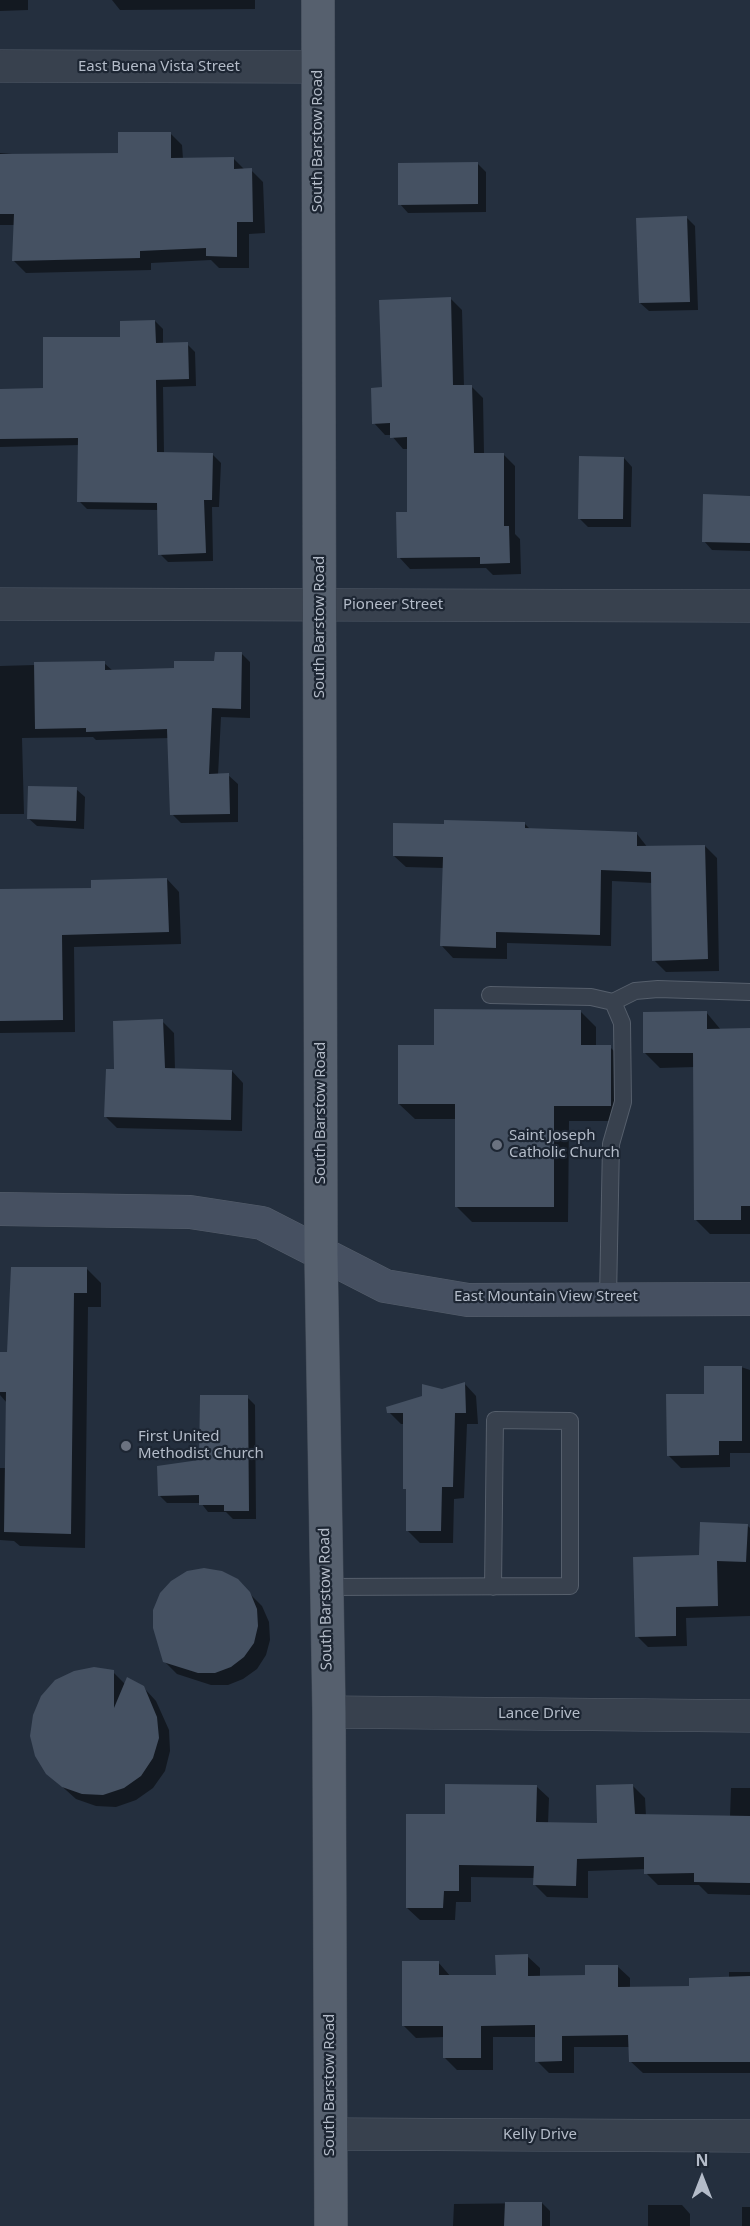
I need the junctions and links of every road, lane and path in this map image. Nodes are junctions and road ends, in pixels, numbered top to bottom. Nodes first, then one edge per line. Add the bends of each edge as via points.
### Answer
1 (318, 0) edge
2 (0, 66) edge
3 (318, 67) junction
4 (0, 604) edge
5 (320, 605) junction
6 (750, 606) edge
7 (750, 992) edge
8 (490, 994) dead end
9 (613, 1002) junction
10 (0, 1209) edge
11 (321, 1255) junction
12 (608, 1298) junction
13 (750, 1299) edge
14 (325, 1587) junction
15 (493, 1587) junction
16 (328, 1712) junction
17 (750, 1716) edge
18 (331, 2134) junction
19 (750, 2136) edge
20 (331, 2226) edge

1 - 3 main road, South Barstow Road
2 - 3 street, East Buena Vista Street
3 - 5 main road, South Barstow Road
4 - 5 street, Pioneer Street
5 - 6 street, Pioneer Street
5 - 11 main road, South Barstow Road
7 - 9 lane via 658,989 635,991
8 - 9 lane via 591,997
9 - 12 lane via 622,1023 623,1102 611,1144
10 - 11 main road, East Mountain View Street via 190,1212 262,1223
11 - 12 main road, East Mountain View Street via 385,1286 468,1300
11 - 14 main road, South Barstow Road
12 - 13 main road, East Mountain View Street
14 - 15 lane
14 - 16 main road, South Barstow Road
15 - 15 lane via 570,1586 570,1421 495,1420
16 - 17 street, Lance Drive
16 - 18 main road, South Barstow Road
18 - 19 street, Kelly Drive
18 - 20 main road, South Barstow Road

